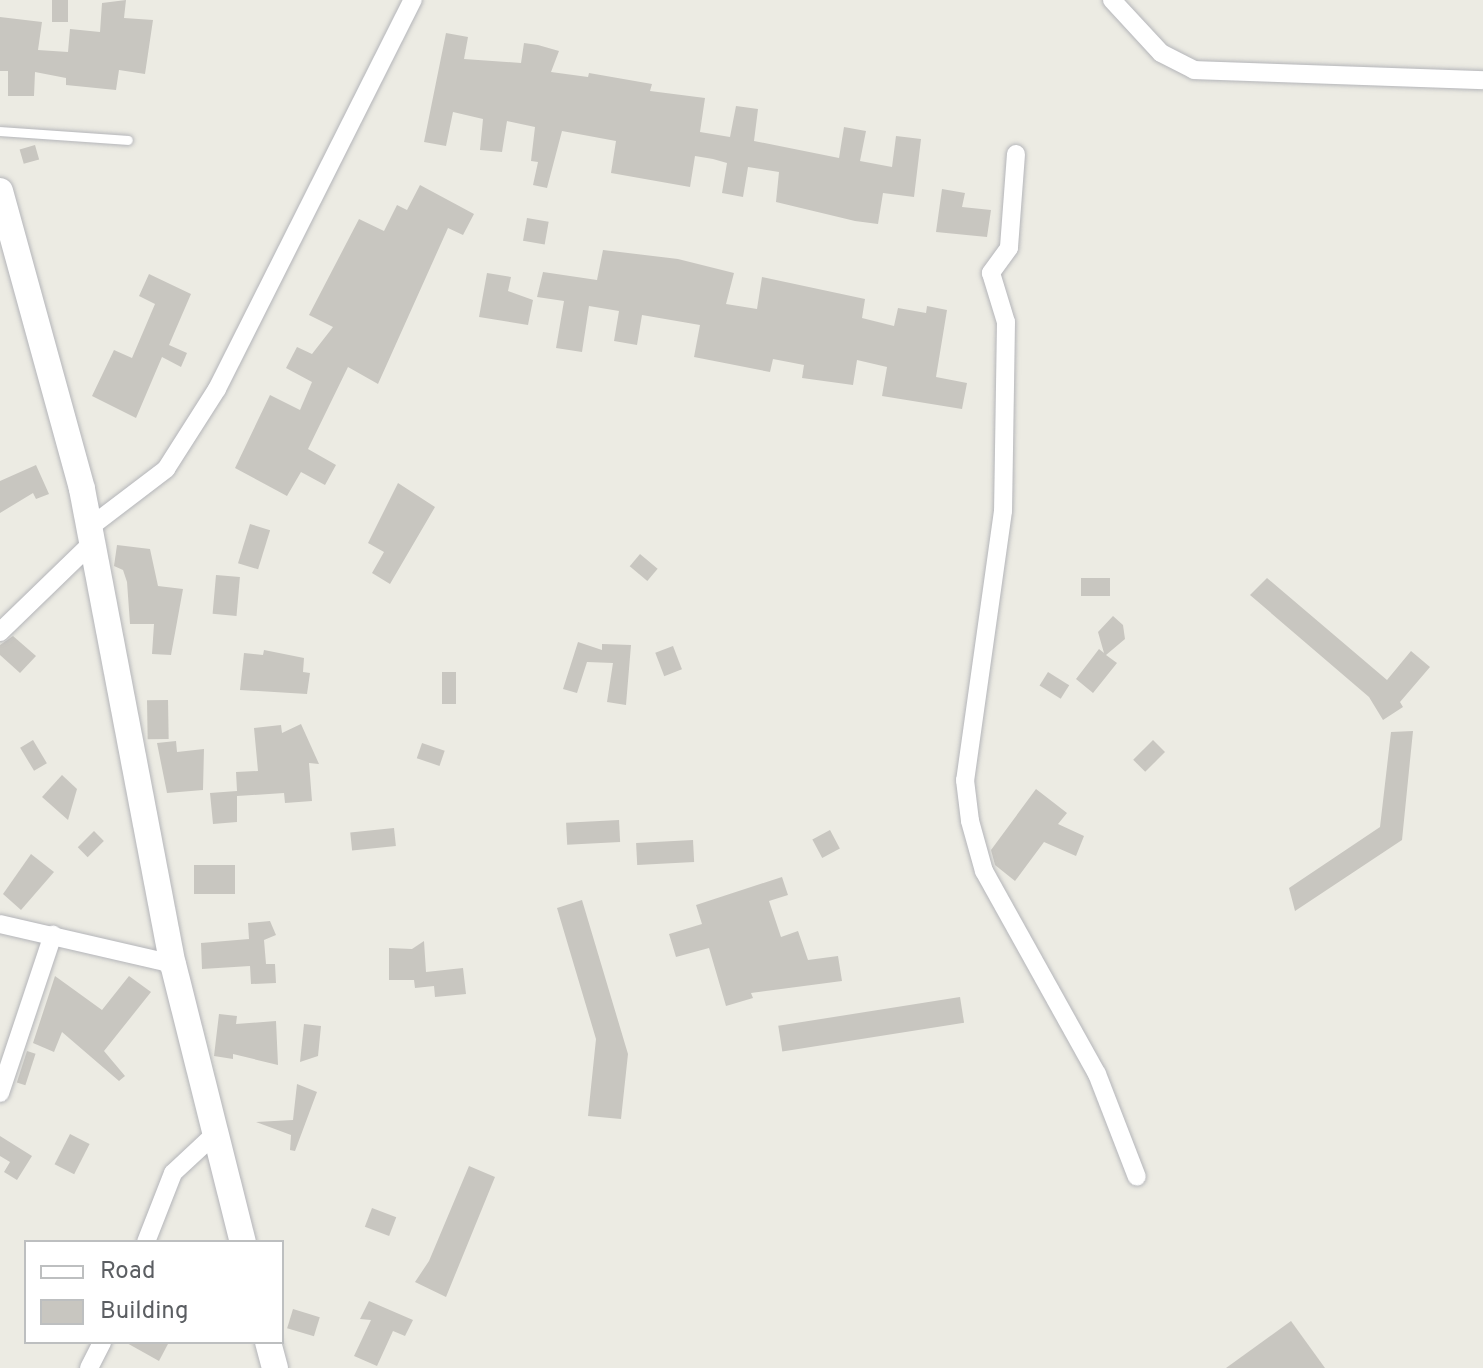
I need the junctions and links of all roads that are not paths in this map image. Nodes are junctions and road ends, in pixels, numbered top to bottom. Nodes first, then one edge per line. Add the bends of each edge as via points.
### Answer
1 (413, 0) edge
2 (1112, 0) edge
3 (1483, 80) edge
4 (0, 131) edge
5 (128, 140) dead end
6 (1016, 154) dead end
7 (0, 191) edge
8 (91, 534) junction
9 (0, 632) edge
10 (0, 924) edge
11 (53, 935) junction
12 (173, 964) junction
13 (0, 1093) edge
14 (215, 1134) junction
15 (1137, 1177) dead end
16 (147, 1240) edge
17 (242, 1240) edge
18 (101, 1344) edge
19 (269, 1344) edge
20 (89, 1368) edge
21 (275, 1368) edge

1 - 8 street via 217,389 166,469
2 - 3 street via 1161,53 1194,70
4 - 5 lane
6 - 15 street via 1009,248 991,273 1006,322 1003,511 965,780 984,871 1097,1074
7 - 8 street
8 - 9 street
8 - 12 street
10 - 11 street
11 - 12 street
11 - 13 street
12 - 14 street
14 - 16 street via 173,1173
14 - 17 street
18 - 20 street
19 - 21 street

